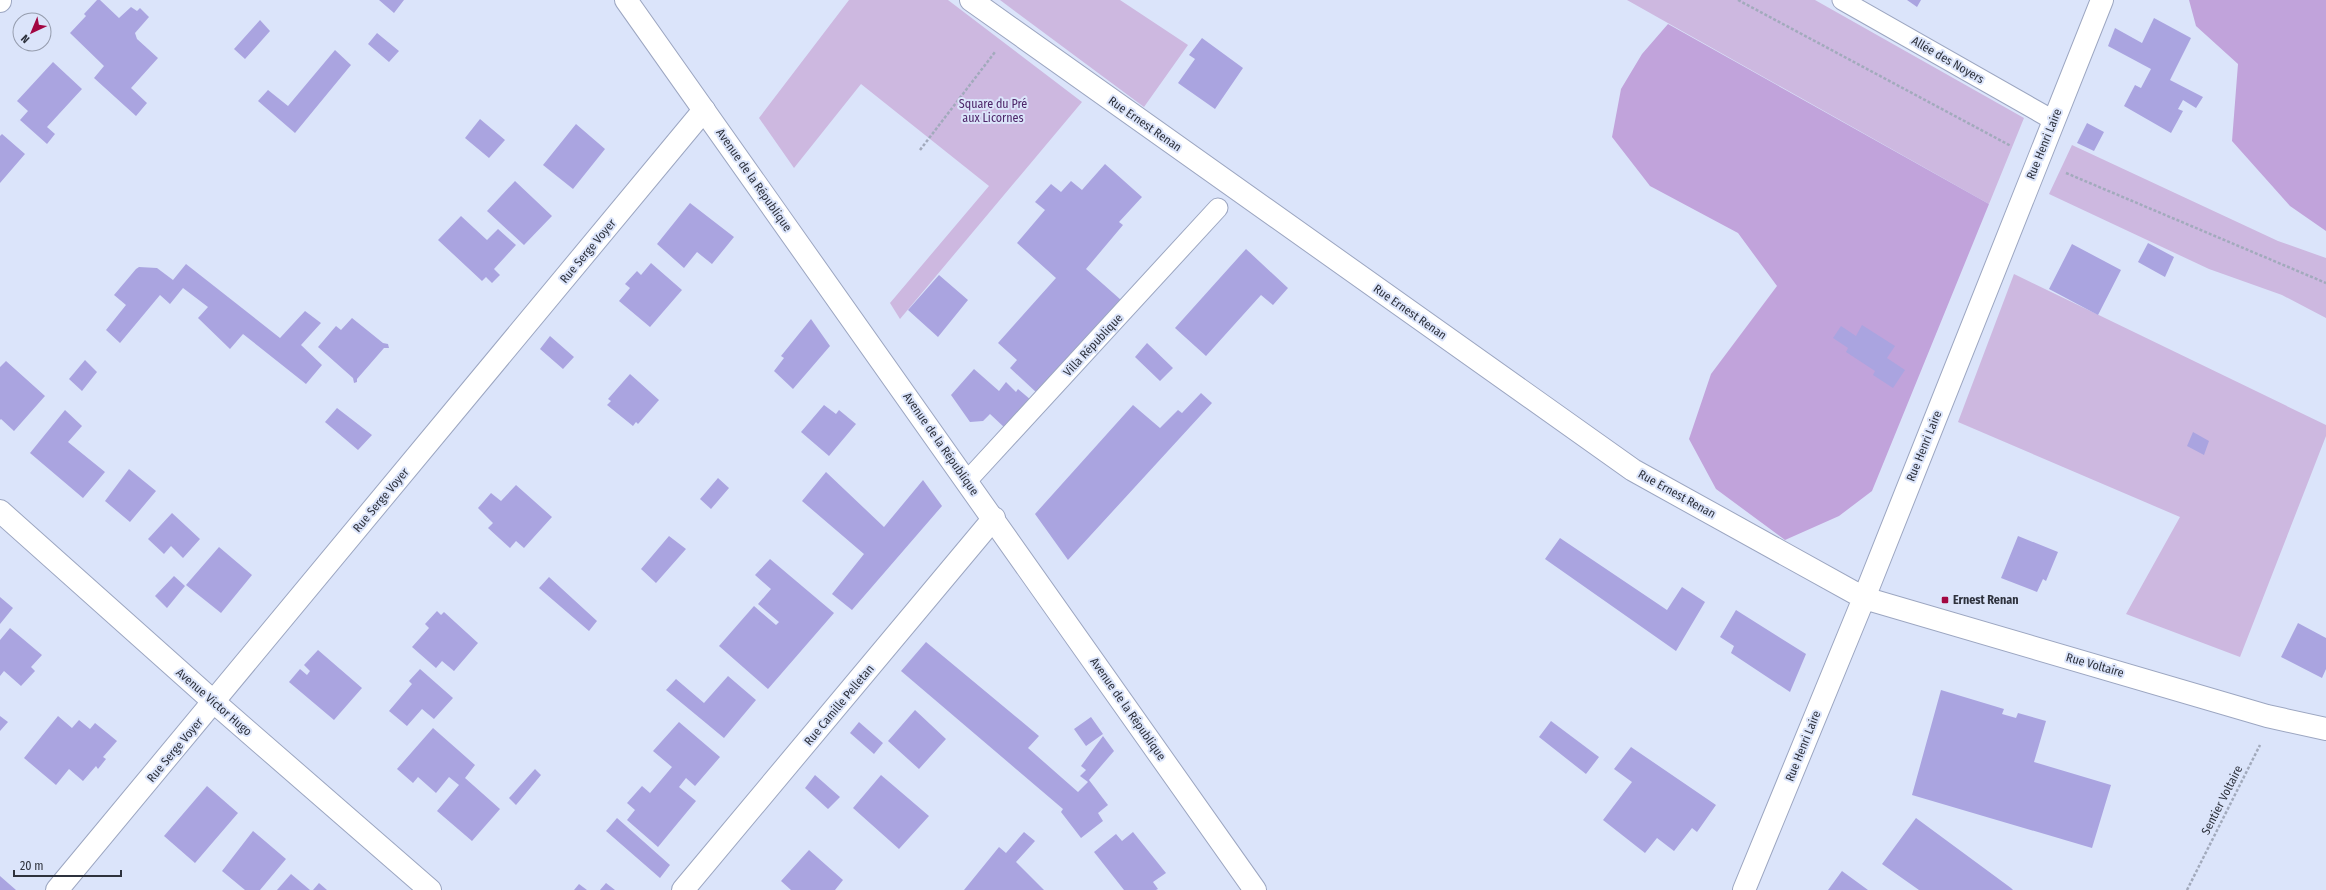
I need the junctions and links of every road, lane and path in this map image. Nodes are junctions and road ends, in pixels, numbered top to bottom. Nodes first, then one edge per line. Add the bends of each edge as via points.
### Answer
1 (626, 0) edge
2 (971, 0) edge
3 (1738, 0) edge
4 (1842, 0) edge
5 (2102, 0) edge
6 (1012, 30) junction
7 (704, 110) junction
8 (2053, 120) junction
9 (920, 150) dead end
10 (2037, 160) junction
11 (1218, 208) dead end
12 (2326, 283) edge
13 (967, 481) junction
14 (0, 511) edge
15 (994, 518) junction
16 (1864, 598) junction
17 (214, 702) junction
18 (2267, 716) junction
19 (2326, 728) edge
20 (57, 890) edge
21 (430, 890) edge
22 (683, 890) edge
23 (1255, 890) edge
24 (1744, 890) edge
25 (2187, 890) edge

1 - 7 street, Avenue de la République
2 - 6 street, Rue Ernest Renan
3 - 10 path
4 - 8 lane, Allée des Noyers
5 - 8 street, Rue Henri Laire
6 - 9 path
6 - 16 street, Rue Ernest Renan via 1633,470
7 - 13 street, Avenue de la République
7 - 17 street, Rue Serge Voyer
8 - 10 street, Rue Henri Laire
10 - 12 path
10 - 16 street, Rue Henri Laire
11 - 13 lane, Villa République
13 - 15 street, Avenue de la République
14 - 17 street, Avenue Victor Hugo
15 - 22 street, Rue Camille Pelletan
15 - 23 street, Avenue de la République
16 - 18 street, Rue Voltaire
16 - 24 street, Rue Henri Laire
17 - 20 street, Rue Serge Voyer
17 - 21 street, Avenue Victor Hugo
18 - 19 street, Rue Voltaire
18 - 25 path, Sentier Voltaire via 2262,741

